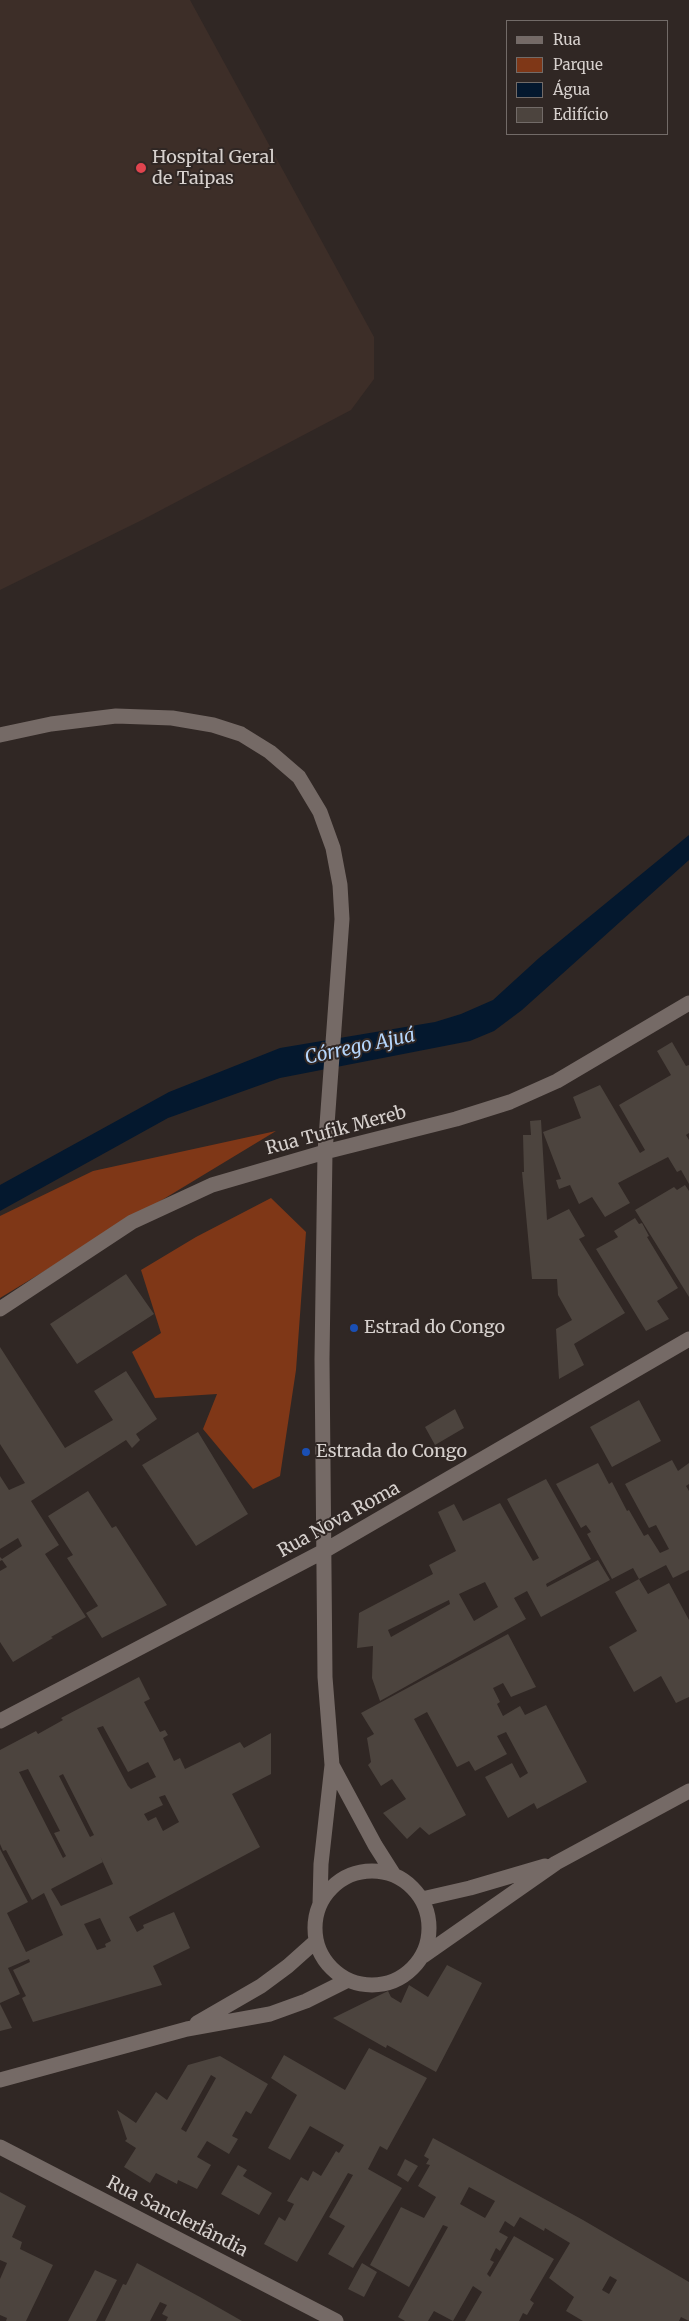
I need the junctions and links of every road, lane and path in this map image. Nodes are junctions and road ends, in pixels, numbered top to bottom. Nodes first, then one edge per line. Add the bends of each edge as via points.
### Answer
1 (0, 736) edge
2 (689, 1003) edge
3 (325, 1152) junction
4 (0, 1309) edge
5 (689, 1339) edge
6 (324, 1551) junction
7 (0, 1721) edge
8 (332, 1765) junction
9 (689, 1791) edge
10 (556, 1863) junction
11 (394, 1875) junction
12 (422, 1899) junction
13 (320, 1904) junction
14 (316, 1941) junction
15 (423, 1956) junction
16 (348, 1980) junction
17 (187, 2029) junction
18 (0, 2080) edge
19 (0, 2147) edge
20 (336, 2321) edge

1 - 3 street via 51,724 116,716 172,718 241,734 270,752 299,777 320,812 333,848 340,885 342,919
2 - 3 street, Rua Tufik Mereb via 557,1081 510,1102
3 - 4 street, Rua Tufik Mereb via 212,1185 132,1222
3 - 6 street
5 - 6 street, Rua Nova Roma
6 - 7 street, Rua Nova Roma
6 - 8 street via 325,1677
8 - 11 street
8 - 13 street
9 - 10 street
10 - 12 street
10 - 15 street
11 - 12 street via 410,1884
11 - 13 street via 359,1872 342,1879
12 - 15 street via 429,1917 430,1936
13 - 14 street via 316,1916
14 - 16 street via 328,1964
14 - 17 street via 261,1986
15 - 16 street via 412,1970 396,1980 378,1985
16 - 17 street via 270,2014
17 - 18 street
19 - 20 street, Rua Sanclerlândia

